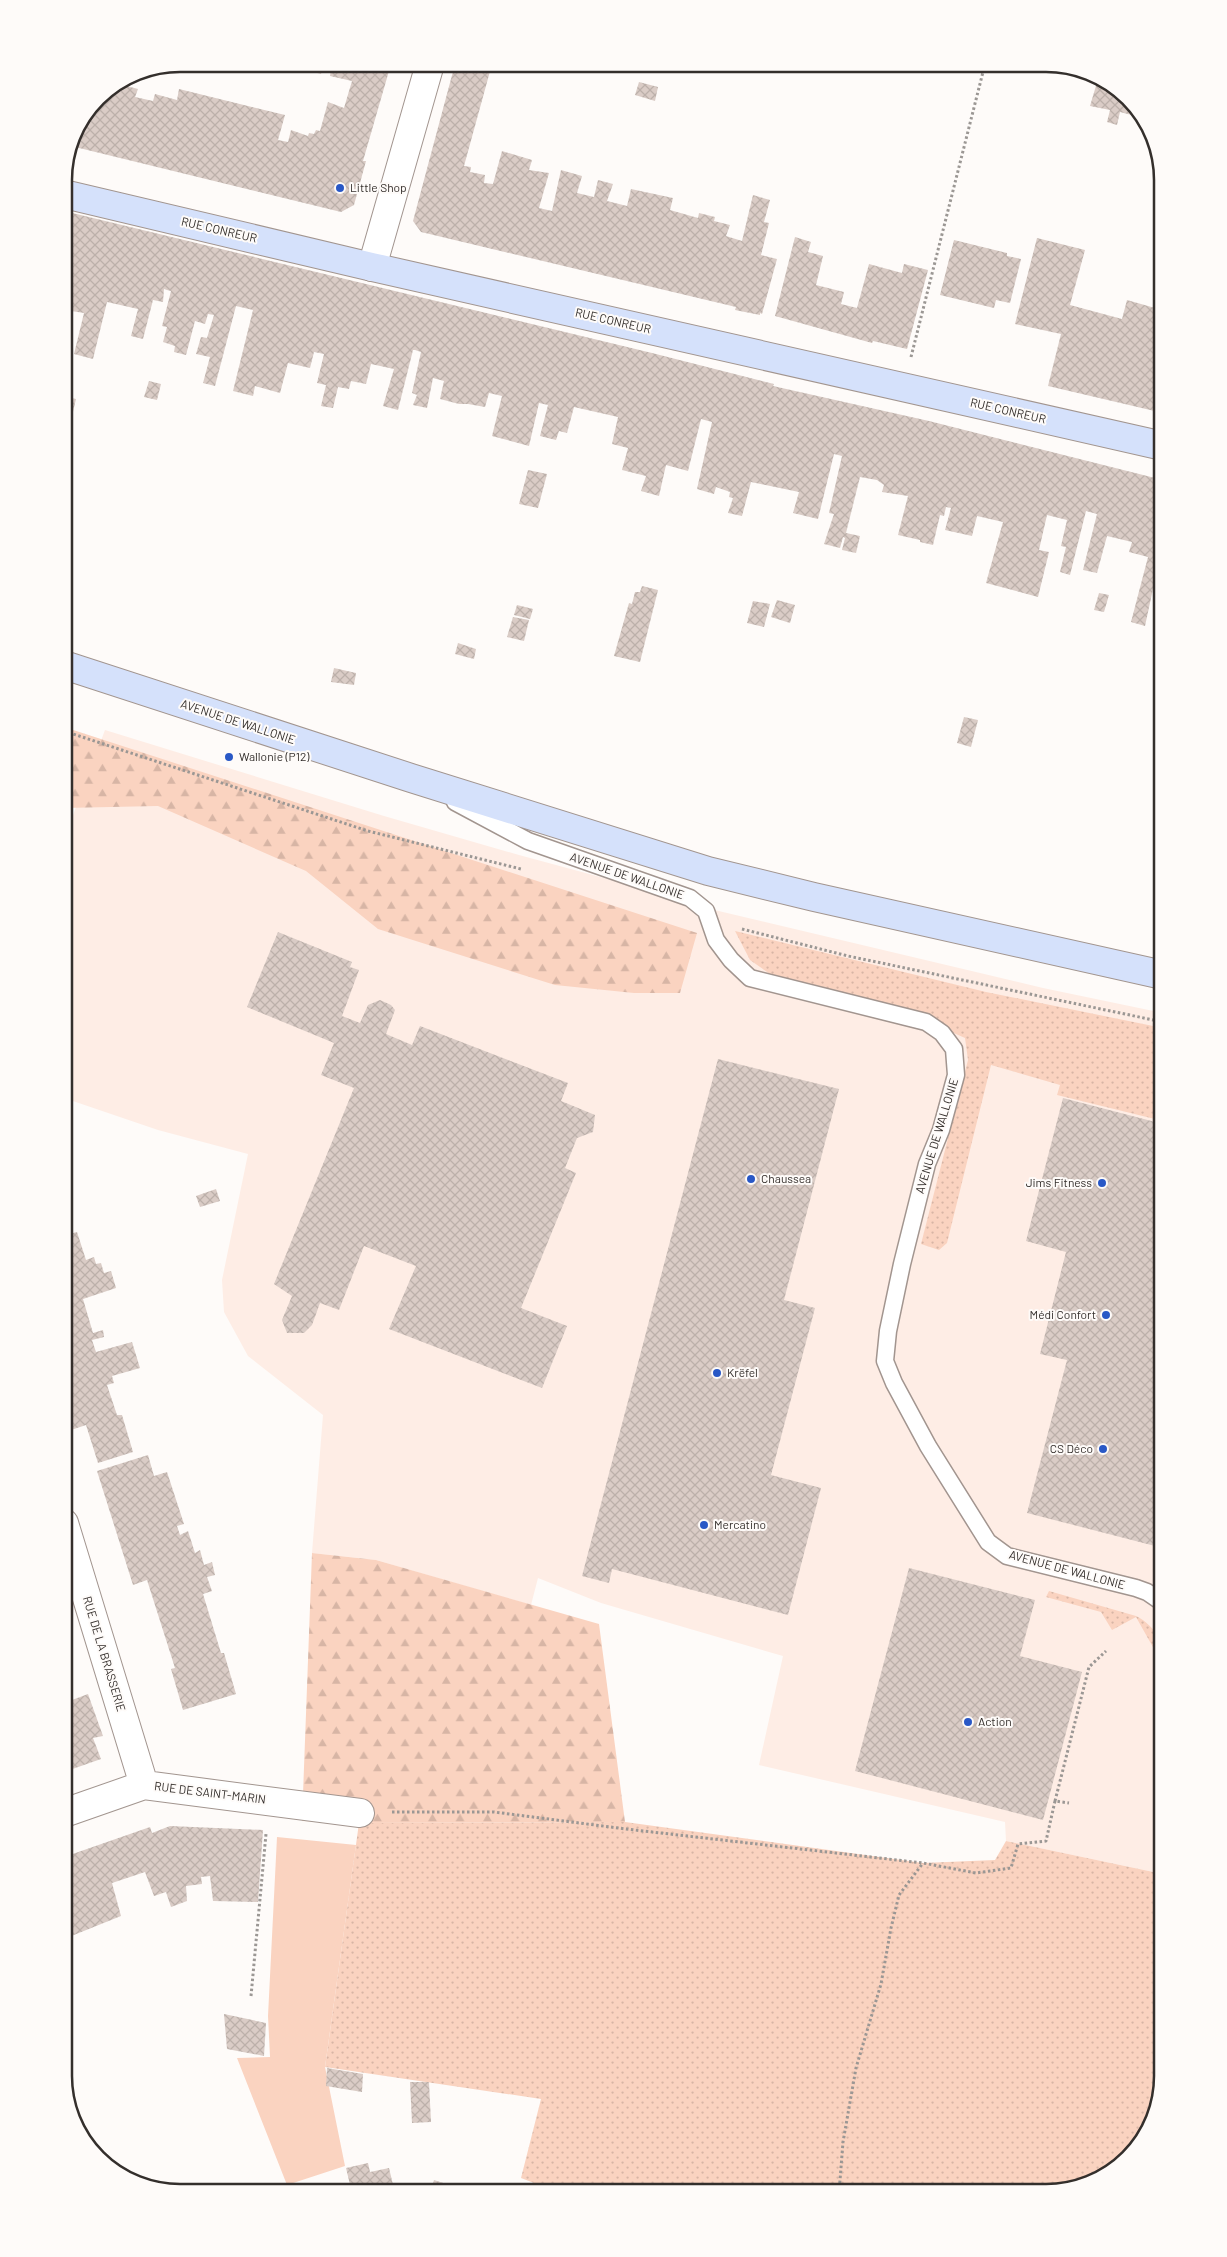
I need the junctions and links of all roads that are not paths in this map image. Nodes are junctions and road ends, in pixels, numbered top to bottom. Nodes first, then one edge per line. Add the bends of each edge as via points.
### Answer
1 (428, 72) edge
2 (73, 196) edge
3 (372, 266) junction
4 (1154, 444) edge
5 (73, 668) edge
6 (412, 778) junction
7 (1154, 973) edge
8 (72, 1550) edge
9 (1154, 1597) edge
10 (144, 1785) junction
11 (72, 1810) edge
12 (360, 1813) road end

1 - 3 street
2 - 3 street, RUE CONREUR
3 - 4 street, RUE CONREUR
5 - 6 street, AVENUE DE WALLONIE
6 - 7 street, AVENUE DE WALLONIE via 708,871 814,898
6 - 9 lane, AVENUE DE WALLONIE via 528,842 690,898 706,911 716,940 750,978 926,1022 942,1033 954,1049 956,1075 941,1130 927,1164 902,1264 885,1361 928,1446 988,1542 1007,1556 1136,1588
8 - 10 street, RUE DE LA BRASSERIE
10 - 11 street, RUE DE SAINT-MARIN
10 - 12 street, RUE DE SAINT-MARIN

